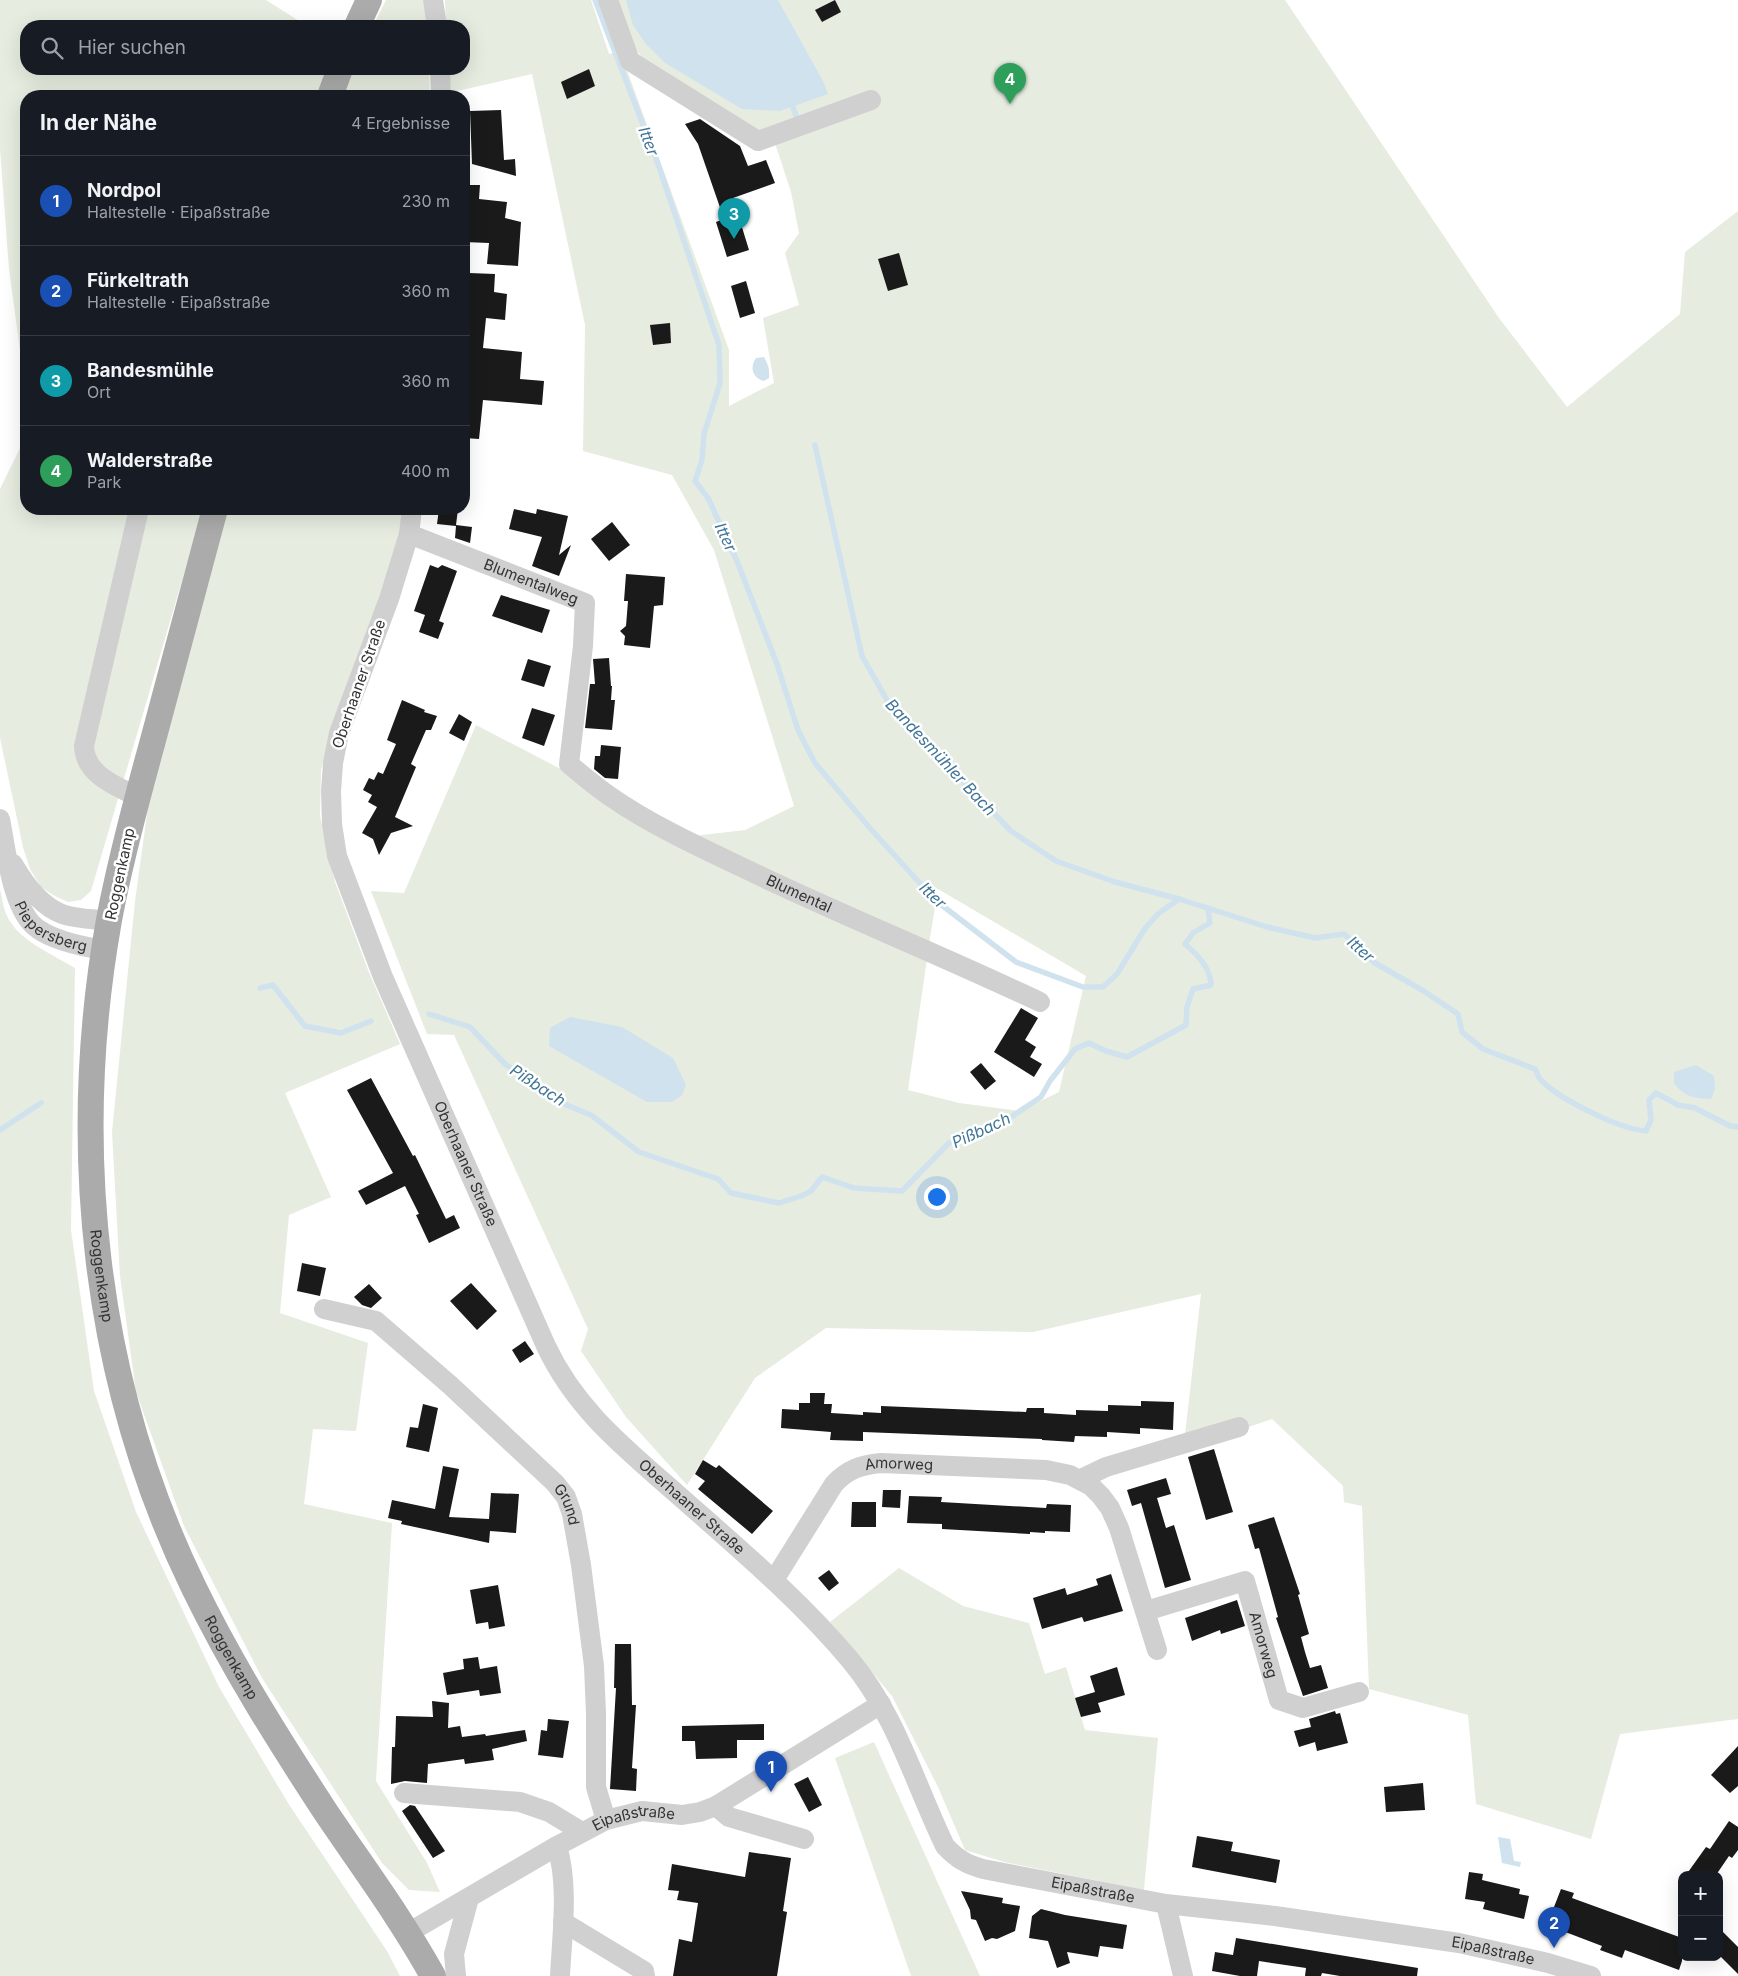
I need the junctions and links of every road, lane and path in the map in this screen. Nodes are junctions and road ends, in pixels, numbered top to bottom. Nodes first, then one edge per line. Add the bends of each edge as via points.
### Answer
1 (369, 0) edge
2 (434, 0) edge
3 (608, 0) edge
4 (360, 20) edge
5 (436, 20) edge
6 (338, 75) edge
7 (440, 75) edge
8 (332, 90) edge
9 (441, 90) edge
10 (871, 100) dead end
11 (138, 515) edge
12 (213, 515) edge
13 (411, 515) edge
14 (409, 534) junction
15 (569, 764) joint
16 (138, 797) junction
17 (0, 818) edge
18 (8, 855) junction
19 (109, 921) junction
20 (104, 950) junction
21 (1040, 1002) dead end
22 (324, 1309) dead end
23 (1239, 1427) dead end
24 (1081, 1479) junction
25 (774, 1580) junction
26 (1146, 1611) junction
27 (1157, 1650) dead end
28 (1359, 1692) dead end
29 (881, 1704) junction
30 (404, 1793) dead end
31 (716, 1806) junction
32 (606, 1820) junction
33 (582, 1832) junction
34 (804, 1838) dead end
35 (557, 1846) junction
36 (469, 1898) junction
37 (1166, 1904) junction
38 (563, 1922) junction
39 (408, 1933) junction
40 (433, 1976) edge
41 (456, 1976) edge
42 (560, 1976) edge
43 (644, 1976) edge
44 (1183, 1976) edge
45 (1591, 1976) edge

1 - 4 main road
2 - 5 street
3 - 10 street via 630,61 758,140
6 - 8 main road
7 - 9 street
11 - 16 street via 84,746 88,763 96,773
12 - 16 main road, Roggenkamp
13 - 14 street, Oberhaaner Straße
14 - 15 street, Blumentalweg via 585,603
14 - 25 street, Oberhaaner Straße via 383,616 339,733 331,791 337,856 383,976 546,1346 561,1373 578,1400 606,1430
15 - 21 street, Blumental via 611,798 713,852 819,904
16 - 19 main road, Roggenkamp
17 - 18 street, Piepersberg
18 - 19 street, Piepersberg via 22,879 45,903 62,914
18 - 20 street, Piepersberg via 17,899 38,929 68,942
19 - 20 main road, Roggenkamp
20 - 39 main road, Roggenkamp via 91,1074 93,1214 106,1316 136,1440 173,1545 225,1649 260,1711
22 - 32 street, Grund via 376,1321 556,1483 566,1497 578,1548 592,1648 596,1788
23 - 24 street via 1106,1467
24 - 25 street, Amorweg via 1046,1470 865,1464 853,1468 834,1484
24 - 26 street, Amorweg via 1110,1508
25 - 29 street, Oberhaaner Straße via 852,1662
26 - 27 street, Amorweg
26 - 28 street, Amorweg via 1244,1581 1279,1700 1303,1708
29 - 31 street, Eipaßstraße
29 - 37 street, Eipaßstraße via 945,1846 964,1864
30 - 33 street via 520,1802 549,1812
31 - 32 street, Eipaßstraße via 682,1815 642,1811
31 - 34 street via 729,1817
32 - 33 street, Eipaßstraße
33 - 35 street, Eipaßstraße
35 - 36 street, Eipaßstraße
35 - 38 street via 562,1862
36 - 39 street, Eipaßstraße
36 - 41 street via 454,1954
37 - 44 street
37 - 45 street, Eipaßstraße via 1459,1943
38 - 42 street
38 - 43 street via 644,1971
39 - 40 main road, Roggenkamp

